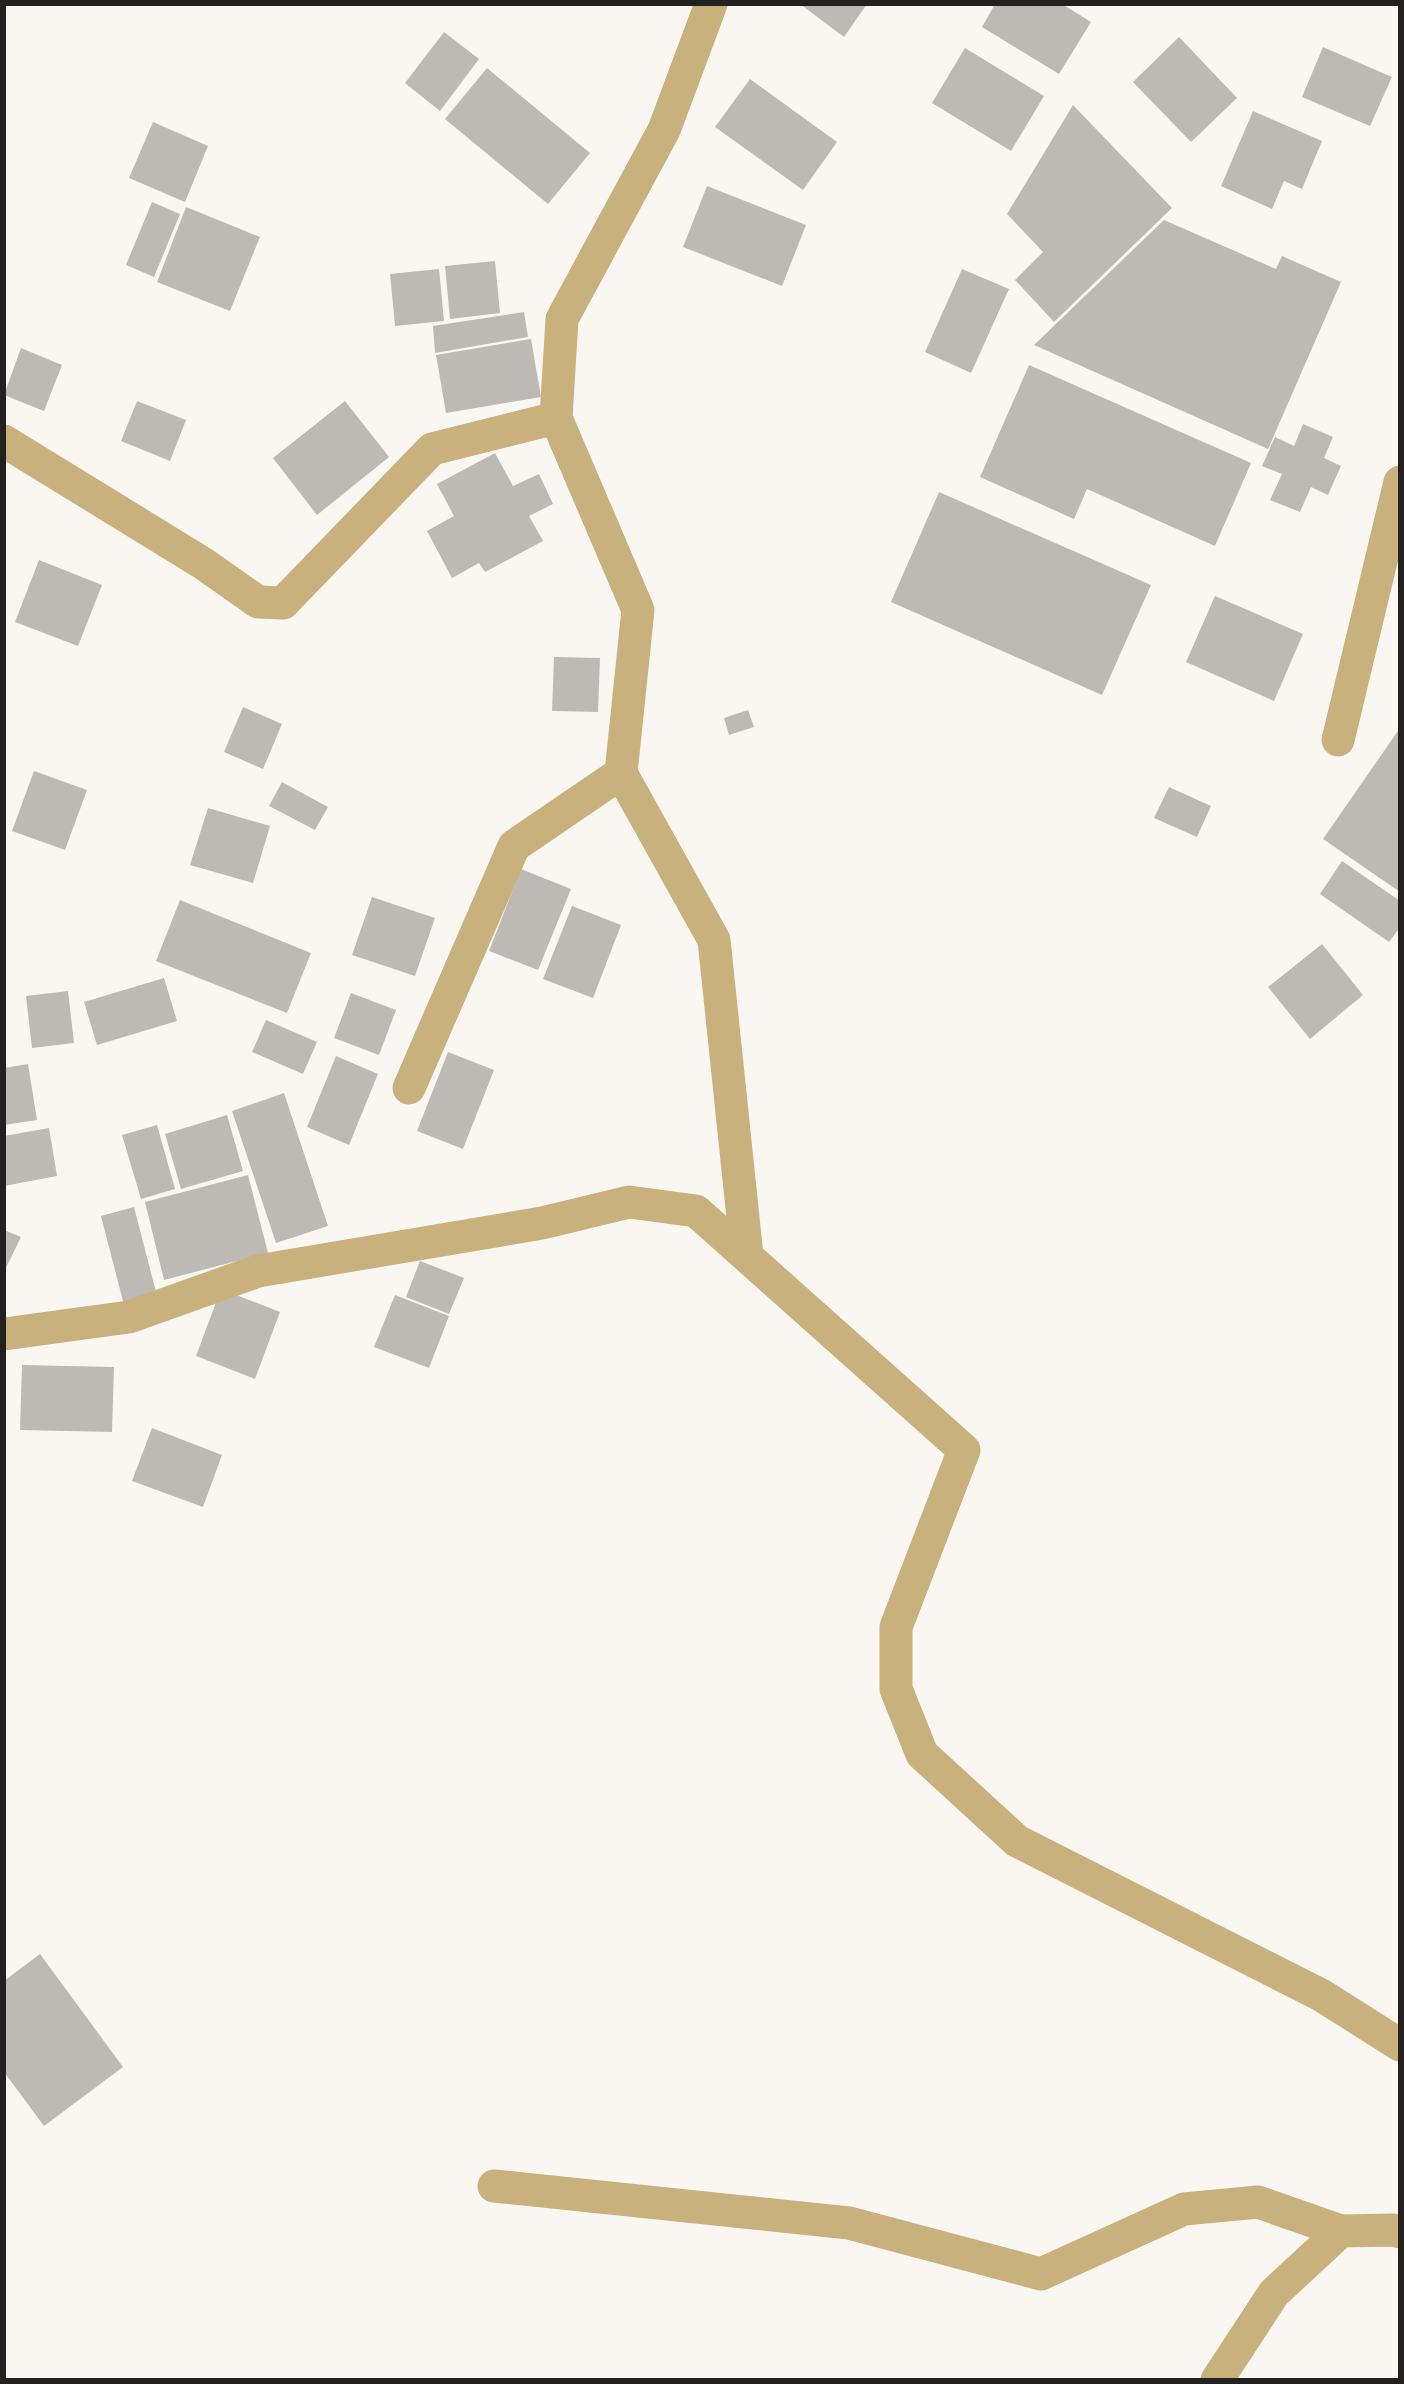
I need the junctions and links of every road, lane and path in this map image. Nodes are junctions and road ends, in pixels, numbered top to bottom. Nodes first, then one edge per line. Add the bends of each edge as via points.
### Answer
1 (711, 4) edge
2 (556, 418) junction
3 (4, 441) edge
4 (1400, 482) edge
5 (1338, 740) dead end
6 (621, 773) junction
7 (409, 1088) dead end
8 (747, 1256) junction
9 (4, 1334) edge
10 (1400, 2045) edge
11 (494, 2186) dead end
12 (1341, 2231) junction
13 (1400, 2232) edge
14 (1218, 2379) edge

1 - 2 street via 664,130 562,320
2 - 3 street via 432,449 283,603 258,602 204,564
2 - 6 street via 638,610
4 - 5 street
6 - 7 street via 514,846
6 - 8 street via 714,940
8 - 9 street via 696,1211 630,1202 542,1223 258,1271 129,1317
8 - 10 street via 964,1450 896,1627 896,1689 922,1754 1017,1841 1321,1995
11 - 12 street via 849,2223 1041,2274 1184,2209 1258,2202
12 - 13 street
12 - 14 street via 1274,2293

